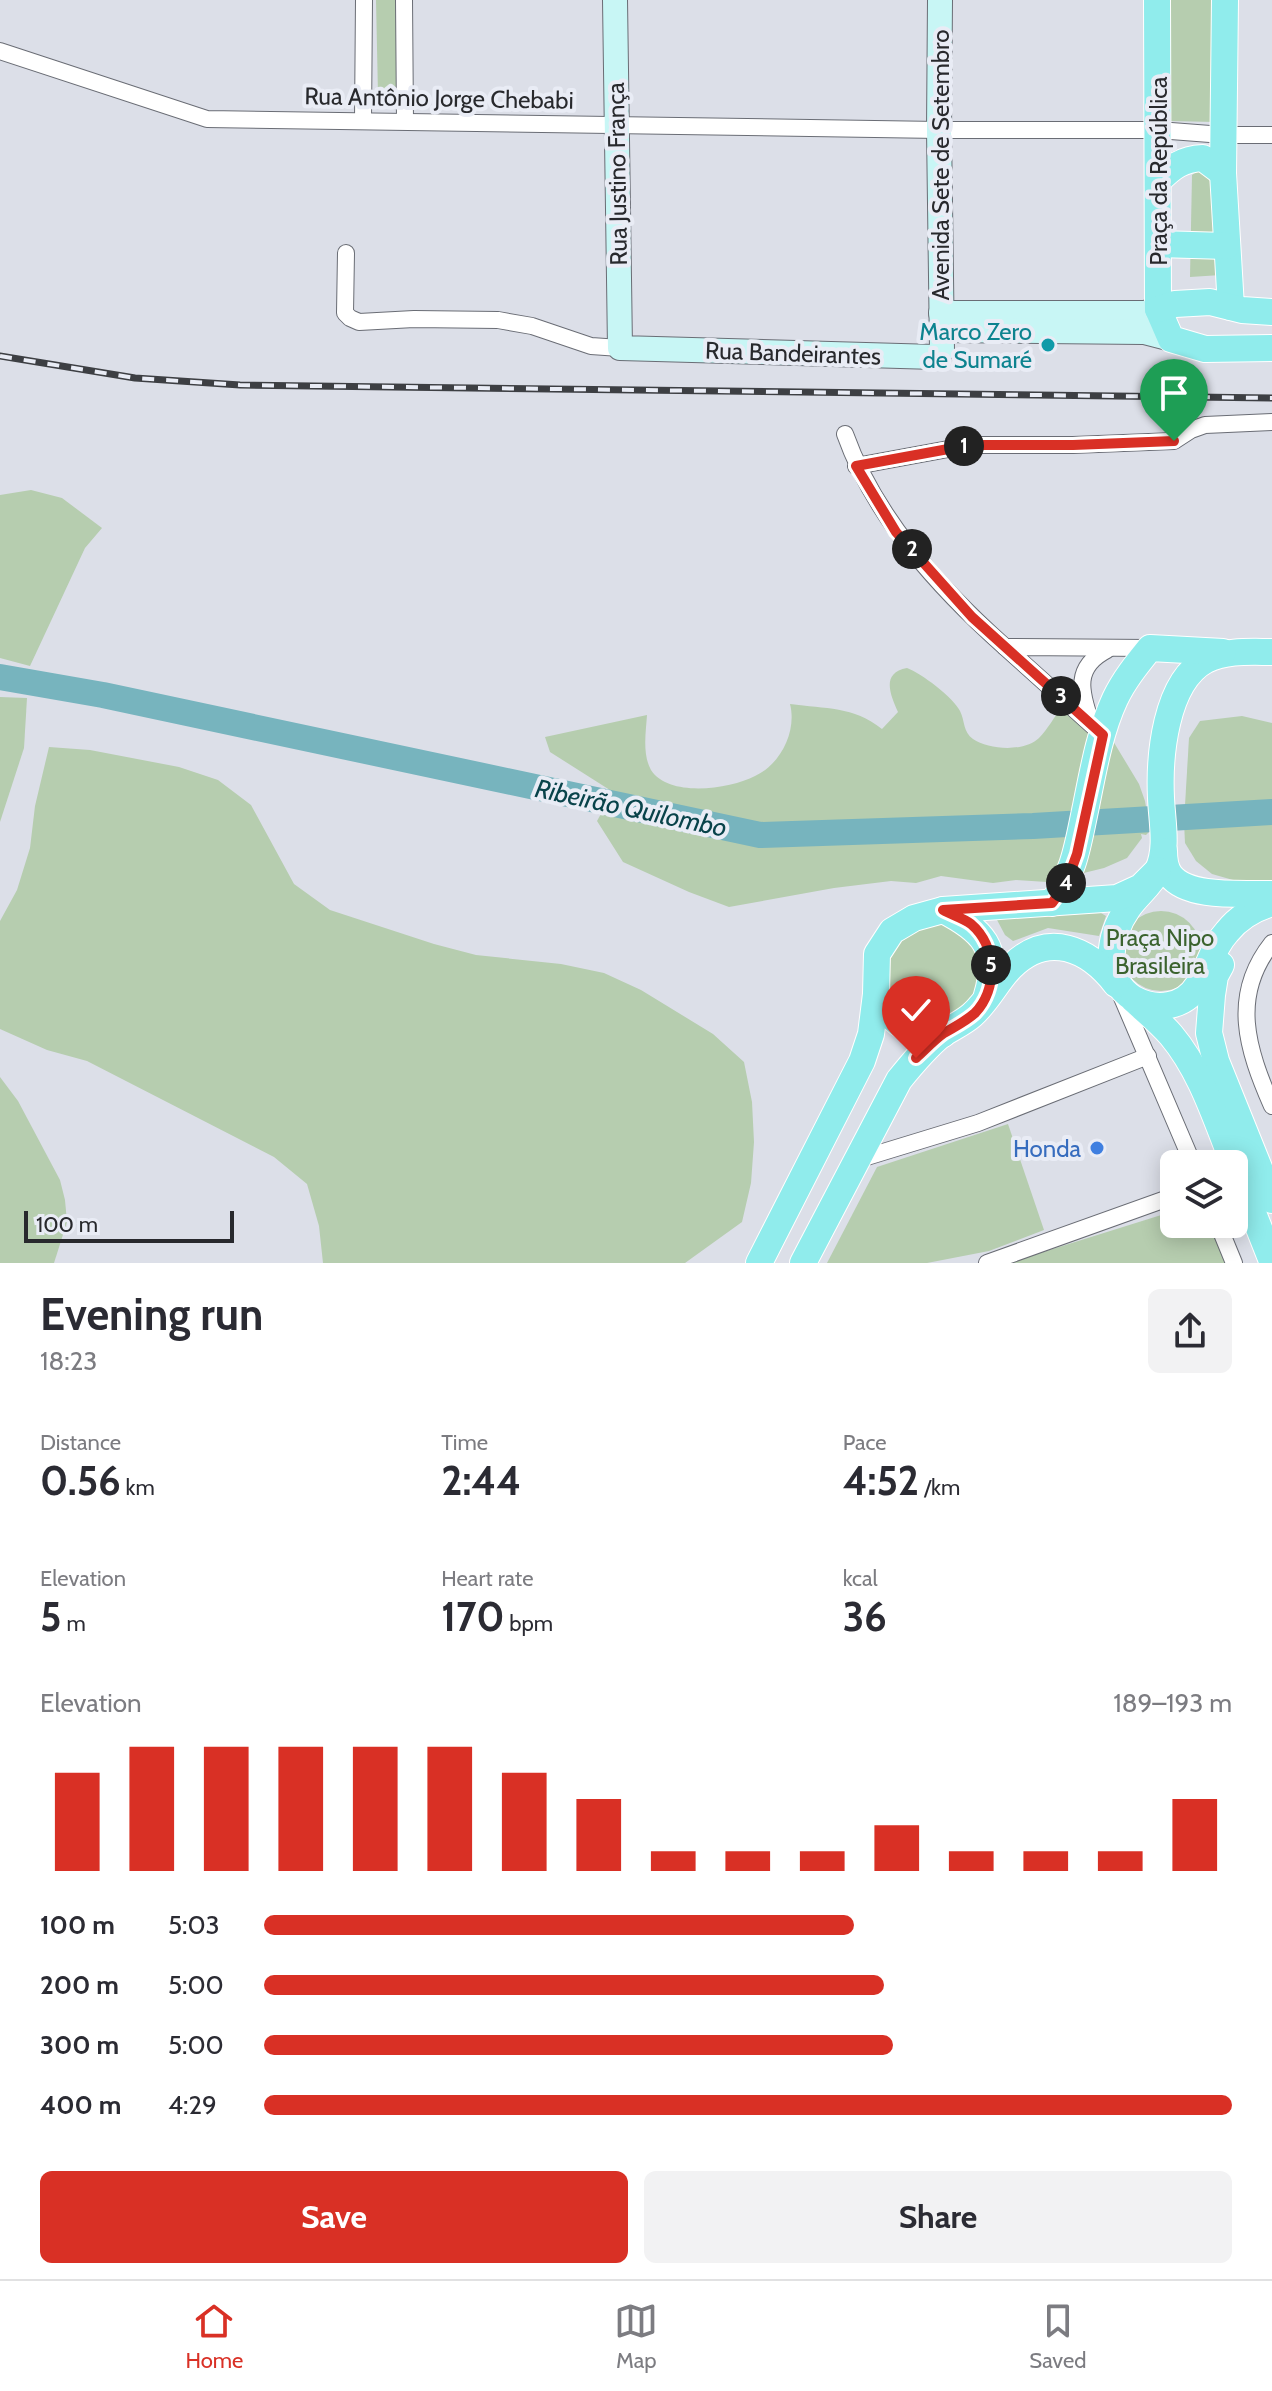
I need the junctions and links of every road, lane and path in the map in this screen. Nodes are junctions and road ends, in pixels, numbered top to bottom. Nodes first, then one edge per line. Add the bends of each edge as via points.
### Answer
1 (364, 0) edge
2 (404, 0) edge
3 (615, 0) edge
4 (940, 0) edge
5 (1157, 0) edge
6 (1225, 0) edge
7 (0, 51) edge
8 (363, 121) junction
9 (405, 121) junction
10 (616, 125) junction
11 (939, 130) junction
12 (1158, 130) junction
13 (1223, 135) junction
14 (1272, 135) edge
15 (1223, 173) junction
16 (1158, 181) junction
17 (1158, 244) junction
18 (1226, 246) junction
19 (346, 253) dead end
20 (1231, 307) junction
21 (1158, 309) junction
22 (1272, 312) edge
23 (941, 321) junction
24 (1171, 339) junction
25 (620, 348) junction
26 (1272, 348) edge
27 (1272, 422) edge
28 (845, 434) dead end
29 (856, 466) junction
30 (1005, 647) junction
31 (1150, 648) junction
32 (1108, 649) junction
33 (1231, 652) junction
34 (1272, 652) edge
35 (1098, 729) junction
36 (1162, 852) junction
37 (1272, 894) edge
38 (1052, 903) junction
39 (1272, 903) edge
40 (943, 910) junction
41 (1272, 915) edge
42 (1272, 943) edge
43 (1124, 991) junction
44 (876, 994) junction
45 (986, 999) junction
46 (943, 1034) junction
47 (1148, 1056) junction
48 (1272, 1106) edge
49 (1187, 1150) edge
50 (1228, 1150) edge
51 (857, 1160) junction
52 (1248, 1200) edge
53 (1272, 1200) edge
54 (1160, 1201) edge
55 (1224, 1238) edge
56 (1272, 1261) edge
57 (759, 1263) edge
58 (803, 1263) edge
59 (987, 1263) edge
60 (1234, 1263) edge

1 - 8 street
2 - 9 street
3 - 10 street, Rua Justino França
4 - 11 street, Avenida Sete de Setembro
5 - 12 main road, Praça da República
6 - 13 main road
7 - 8 street, Rua Antônio Jorge Chebabi via 207,119
8 - 9 street, Rua Antônio Jorge Chebabi
9 - 10 street, Rua Antônio Jorge Chebabi
10 - 11 street, Rua Antônio Jorge Chebabi
10 - 25 street, Rua Justino França
11 - 12 street, Rua Antônio Jorge Chebabi
11 - 23 street, Avenida Sete de Setembro
12 - 13 street, Rua Antônio Jorge Chebabi
12 - 16 main road, Praça da República
13 - 14 street, Rua Antônio Jorge Chebabi
13 - 15 main road
15 - 16 main road via 1203,158 1190,159
15 - 18 main road
16 - 17 main road, Praça da República
17 - 18 main road
17 - 21 main road, Praça da República
18 - 20 main road
19 - 25 street via 345,313 359,322 498,320 591,346
20 - 21 main road via 1210,302
20 - 22 main road
21 - 23 street
21 - 24 main road, Praça da República
23 - 24 street via 1144,332
23 - 25 street, Rua Bandeirantes via 942,350 935,357
24 - 26 main road via 1205,349
27 - 29 street via 1205,425 1174,441 970,445
28 - 29 street
29 - 30 street via 896,532
30 - 32 street
30 - 35 street
31 - 32 street
31 - 33 main road
31 - 35 main road
32 - 35 street via 1093,657 1082,682 1083,701
33 - 34 main road
33 - 36 main road via 1205,661 1170,711 1162,738
35 - 38 main road via 1077,854
36 - 37 main road via 1171,877 1197,892
36 - 38 main road via 1141,887 1117,898
36 - 43 main road via 1117,925 1112,966
38 - 40 main road
39 - 43 main road via 1227,932 1185,999 1167,1007 1149,1006
40 - 44 main road via 892,931 877,954
40 - 45 main road via 971,924 984,940 992,979
41 - 53 main road via 1243,935 1220,966 1209,1033
42 - 48 street via 1259,959 1247,993 1246,1022
43 - 45 main road via 1092,958 1053,946 1024,956
43 - 47 street
43 - 50 main road via 1170,1033 1188,1058
44 - 46 main road via 895,1022
44 - 57 main road via 862,1061
45 - 46 main road
46 - 51 main road via 899,1080
47 - 49 street
47 - 51 street via 978,1123
51 - 58 main road
52 - 56 main road
54 - 59 street
55 - 60 street

